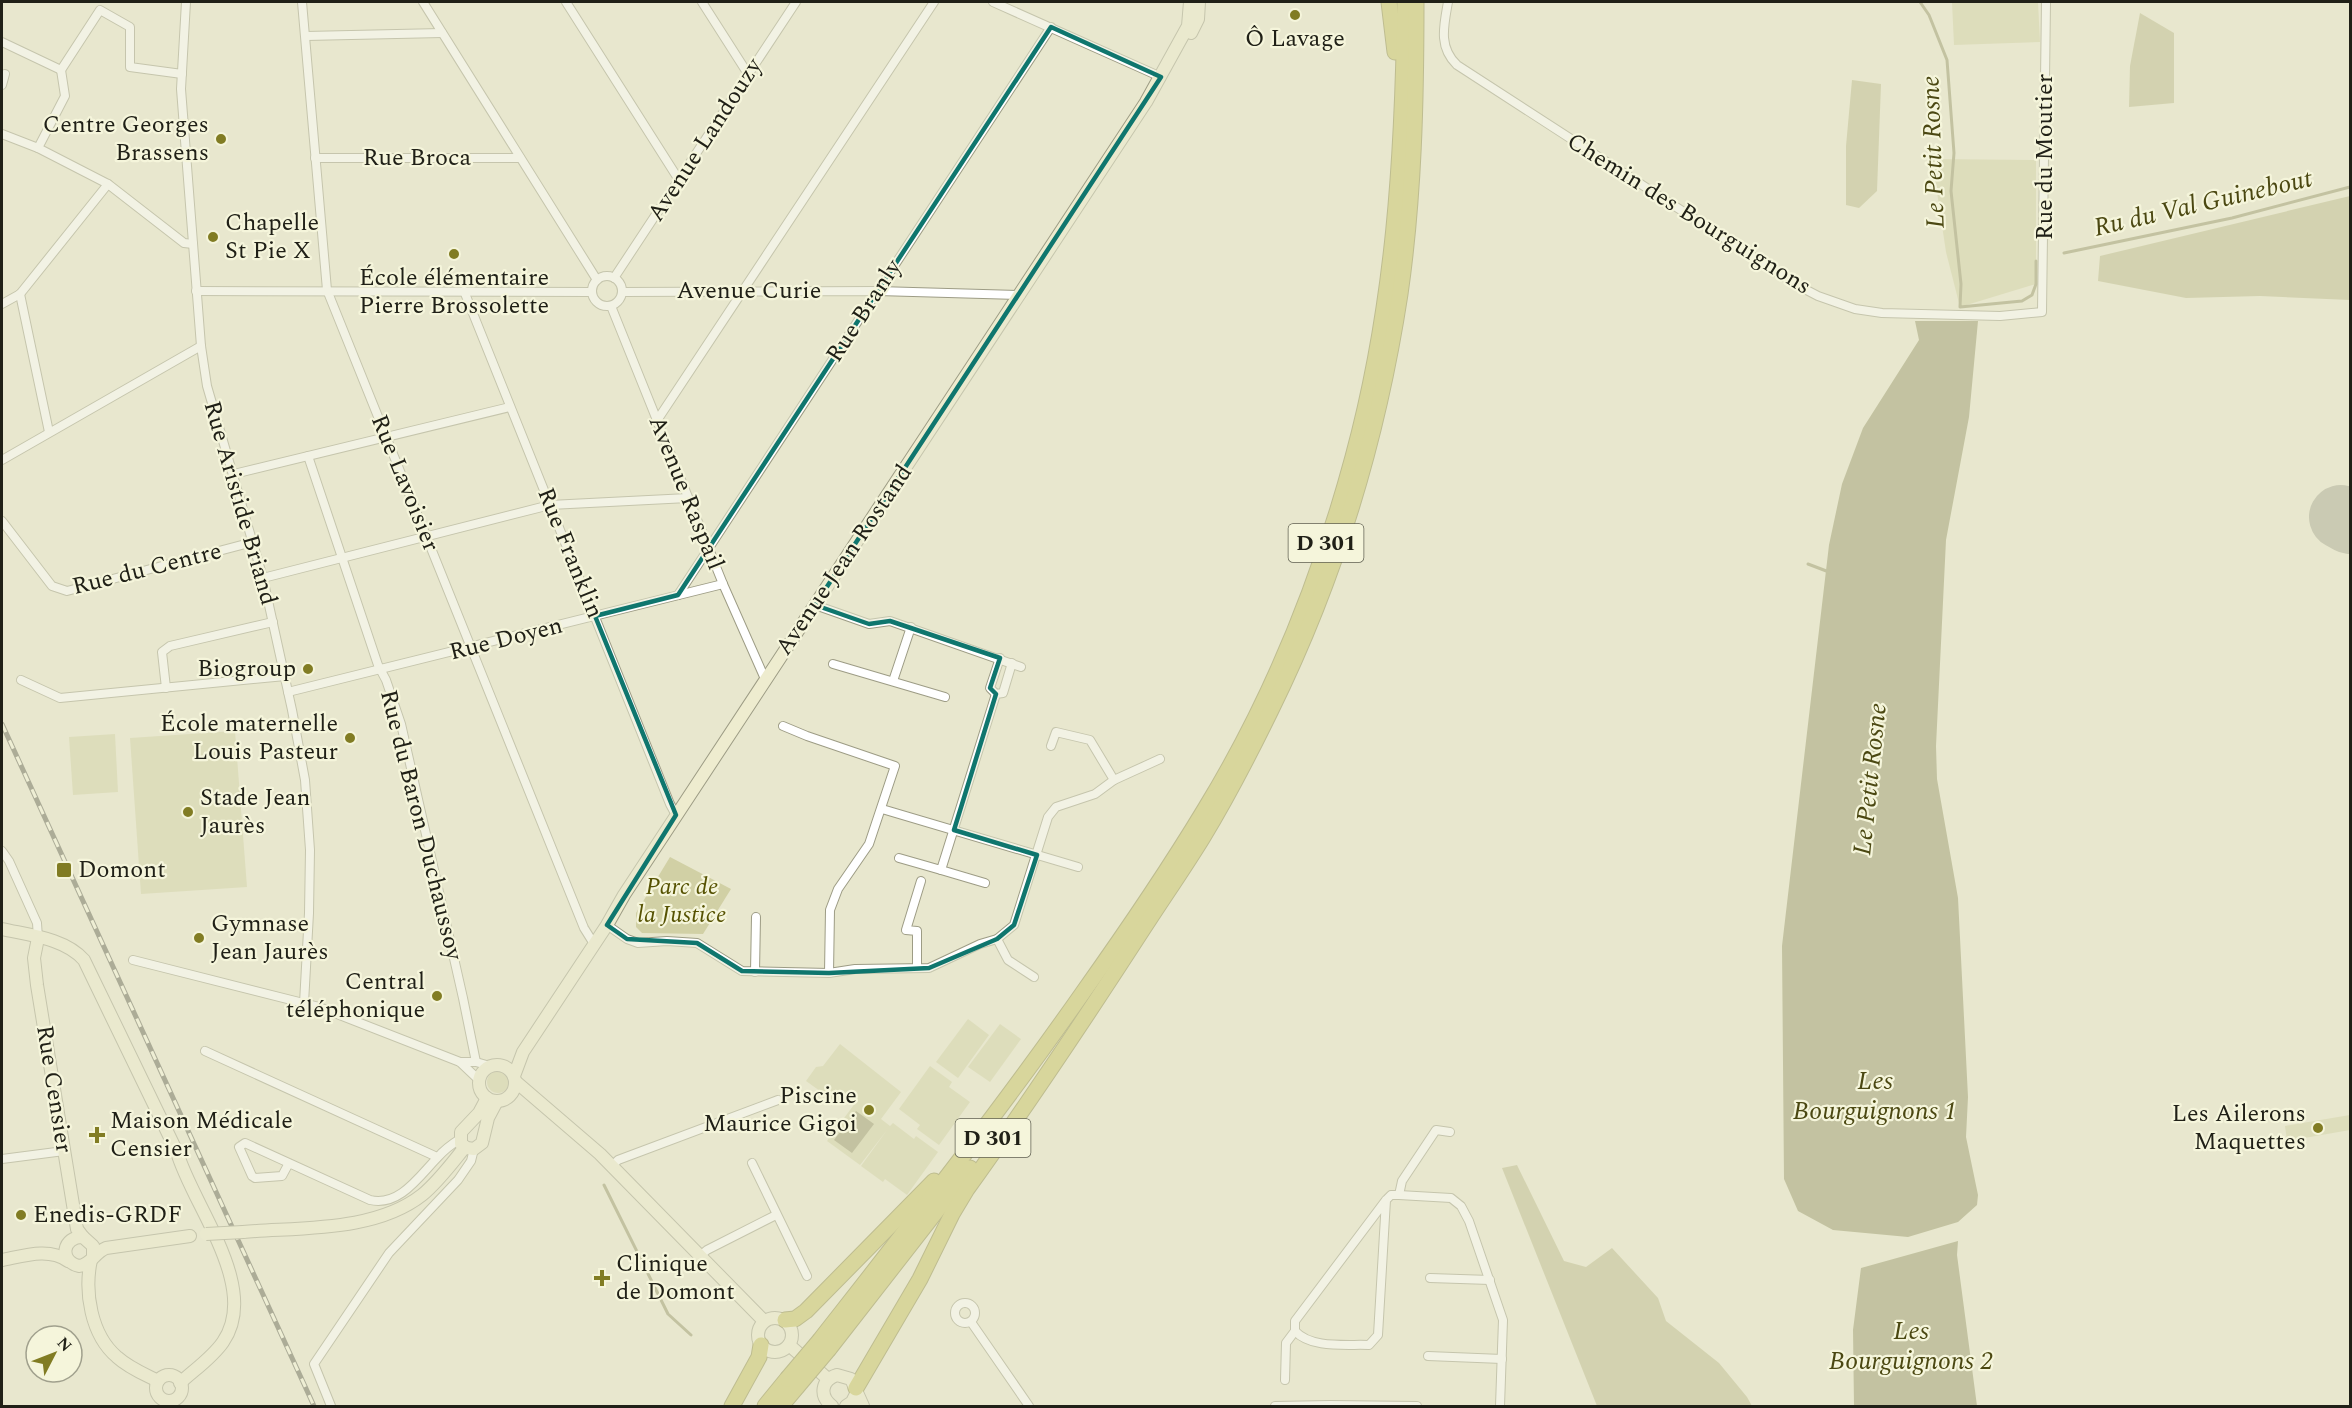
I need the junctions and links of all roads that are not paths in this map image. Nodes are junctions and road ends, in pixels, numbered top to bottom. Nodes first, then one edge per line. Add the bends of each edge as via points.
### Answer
1 (186, 2) edge
2 (302, 2) edge
3 (423, 2) edge
4 (566, 2) edge
5 (702, 2) edge
6 (796, 2) edge
7 (934, 2) edge
8 (993, 2) edge
9 (1190, 2) edge
10 (1199, 2) edge
11 (1389, 2) edge
12 (1448, 2) edge
13 (2046, 2) edge
14 (1415, 4) edge
15 (1051, 27) junction
16 (442, 33) junction
17 (306, 36) junction
18 (2, 42) edge
19 (61, 70) junction
20 (1163, 73) junction
21 (5, 74) dead end
22 (182, 74) junction
23 (748, 74) junction
24 (2, 85) edge
25 (2, 134) edge
26 (38, 148) junction
27 (315, 158) junction
28 (520, 158) junction
29 (678, 180) junction
30 (108, 184) junction
31 (193, 244) junction
32 (614, 278) junction
33 (597, 280) junction
34 (327, 290) junction
35 (196, 291) junction
36 (464, 291) junction
37 (878, 291) junction
38 (592, 292) junction
39 (621, 292) junction
40 (741, 292) junction
41 (20, 294) junction
42 (1021, 295) junction
43 (2, 304) edge
44 (610, 306) junction
45 (2042, 312) joint
46 (201, 346) junction
47 (510, 407) junction
48 (1363, 416) junction
49 (656, 422) junction
50 (49, 432) junction
51 (386, 436) junction
52 (308, 456) junction
53 (2, 460) edge
54 (234, 474) junction
55 (688, 498) junction
56 (550, 505) junction
57 (2, 521) edge
58 (426, 537) junction
59 (253, 542) junction
60 (709, 548) junction
61 (341, 557) junction
62 (263, 578) junction
63 (723, 584) junction
64 (678, 595) junction
65 (814, 605) junction
66 (595, 616) junction
67 (273, 622) junction
68 (911, 627) junction
69 (471, 647) junction
70 (1000, 658) junction
71 (1012, 663) junction
72 (833, 664) dead end
73 (1022, 667) dead end
74 (380, 670) junction
75 (285, 676) junction
76 (765, 679) junction
77 (21, 680) dead end
78 (893, 681) junction
79 (166, 688) junction
80 (288, 692) junction
81 (996, 694) junction
82 (945, 697) dead end
83 (783, 726) dead end
84 (1051, 746) dead end
85 (1160, 759) dead end
86 (1114, 780) junction
87 (882, 809) junction
88 (676, 815) junction
89 (954, 830) junction
90 (2, 851) edge
91 (1037, 855) junction
92 (899, 858) dead end
93 (1078, 867) dead end
94 (941, 870) junction
95 (921, 880) dead end
96 (985, 883) dead end
97 (756, 917) dead end
98 (1149, 920) junction
99 (606, 925) junction
100 (2, 929) edge
101 (38, 938) junction
102 (997, 939) junction
103 (594, 944) junction
104 (133, 960) dead end
105 (917, 967) junction
106 (755, 972) junction
107 (829, 973) junction
108 (1034, 977) dead end
109 (304, 1003) junction
110 (1057, 1030) junction
111 (205, 1051) dead end
112 (523, 1052) junction
113 (460, 1062) junction
114 (476, 1062) junction
115 (490, 1066) junction
116 (504, 1066) junction
117 (515, 1079) junction
118 (479, 1080) junction
119 (510, 1096) junction
120 (492, 1100) junction
121 (778, 1101) dead end
122 (544, 1107) junction
123 (1450, 1132) dead end
124 (466, 1145) junction
125 (64, 1151) junction
126 (437, 1157) junction
127 (2, 1159) edge
128 (289, 1163) junction
129 (752, 1164) dead end
130 (612, 1166) junction
131 (1398, 1195) junction
132 (1386, 1200) junction
133 (776, 1215) junction
134 (190, 1236) junction
135 (85, 1238) junction
136 (69, 1241) junction
137 (2, 1254) edge
138 (701, 1255) junction
139 (92, 1258) junction
140 (2, 1260) edge
141 (71, 1263) junction
142 (807, 1276) dead end
143 (1430, 1278) dead end
144 (1490, 1280) junction
145 (88, 1282) junction
146 (785, 1320) junction
147 (764, 1321) junction
148 (971, 1322) dead end
149 (1295, 1331) junction
150 (825, 1344) junction
151 (761, 1345) junction
152 (789, 1345) junction
153 (1428, 1356) dead end
154 (1502, 1359) junction
155 (828, 1379) junction
156 (1285, 1380) dead end
157 (158, 1381) junction
158 (180, 1383) junction
159 (792, 1383) junction
160 (856, 1390) junction
161 (181, 1402) edge
162 (331, 1407) edge
163 (732, 1407) edge
164 (765, 1407) edge
165 (781, 1407) edge
166 (832, 1407) edge
167 (846, 1407) edge
168 (863, 1407) edge
169 (1029, 1407) edge
170 (1275, 1407) edge
171 (1417, 1407) edge
172 (1500, 1407) edge

1 - 22 street, Rue Aristide Briand
2 - 17 street, Rue Lavoisier
3 - 16 street
4 - 29 street
5 - 23 street
6 - 23 street, Avenue Landouzy
7 - 40 street
8 - 15 street
9 - 20 street, Avenue Jean Rostand via 1188,26
10 - 20 street, Avenue Jean Rostand via 1196,24
11 - 48 highway via 1395,71 1393,160
12 - 45 street, Chemin des Bourguignons via 1443,41 1448,56 1457,65 1795,284 1855,309 1882,313 2000,316
13 - 45 street, Rue du Moutier
14 - 48 highway, D 301 via 1398,206 1383,317
14 - 98 highway, D 301 via 1415,121 1400,293 1372,431 1351,508 1309,626 1272,710 1203,838
15 - 20 street
15 - 37 street, Rue Branly
16 - 17 street
16 - 28 street
17 - 27 street, Rue Lavoisier
18 - 19 street
19 - 22 street via 100,10 130,27 130,67
19 - 26 street via 64,96
20 - 42 street, Avenue Jean Rostand
21 - 24 street
22 - 31 street, Rue Aristide Briand
23 - 29 street, Avenue Landouzy
25 - 26 street
26 - 30 street
27 - 28 street, Rue Broca
27 - 34 street, Rue Lavoisier
28 - 33 street
29 - 32 street, Avenue Landouzy
30 - 31 street via 184,243
30 - 41 street
31 - 35 street, Rue Aristide Briand
32 - 33 street via 605,276
32 - 39 street
33 - 38 street
34 - 35 street
34 - 36 street
34 - 51 street, Rue Lavoisier
35 - 46 street, Rue Aristide Briand
36 - 38 street
36 - 47 street, Rue Franklin
37 - 40 street, Avenue Curie
37 - 42 street, Avenue Curie
37 - 60 street, Rue Branly
38 - 44 street via 598,303
39 - 40 street, Avenue Curie
39 - 44 street
40 - 49 street
41 - 43 street
41 - 50 street
42 - 65 street, Avenue Jean Rostand
44 - 49 street, Avenue Raspail
46 - 50 street
46 - 54 street, Rue Aristide Briand via 207,386
47 - 51 street
47 - 56 street, Rue Franklin
48 - 110 highway, D 301 via 1313,581 1267,691 1207,806
49 - 55 street, Avenue Raspail
50 - 53 street
51 - 52 street
51 - 58 street, Rue Lavoisier
52 - 54 street
52 - 61 street, Rue du Baron Duchaussoy
54 - 59 street, Rue Aristide Briand
55 - 56 street
55 - 60 street, Avenue Raspail
56 - 58 street
56 - 66 street, Rue Franklin
57 - 59 street, Rue du Centre via 52,586 67,591
58 - 61 street
58 - 69 street, Rue Lavoisier
59 - 62 street, Rue Aristide Briand
60 - 63 street, Avenue Raspail
60 - 64 street, Rue Branly
61 - 62 street
61 - 74 street, Rue du Baron Duchaussoy
62 - 67 street, Rue Aristide Briand
63 - 64 street, Rue Doyen
63 - 76 street, Avenue Raspail
64 - 66 street, Rue Doyen
65 - 68 street via 869,624 890,621
65 - 76 street, Avenue Jean Rostand
66 - 69 street, Rue Doyen
66 - 88 street, Rue Franklin
67 - 75 street, Rue Aristide Briand
67 - 79 street via 171,646 162,652
68 - 70 street
68 - 78 street
69 - 74 street, Rue Doyen
69 - 103 street, Rue Lavoisier via 584,928
70 - 71 street
70 - 81 street via 990,688
71 - 73 street
71 - 81 street via 1003,693
72 - 78 street
74 - 80 street, Rue Doyen
74 - 114 street, Rue du Baron Duchaussoy via 401,724
75 - 79 street
75 - 80 street, Rue Aristide Briand
76 - 88 street, Avenue Jean Rostand
77 - 79 street via 60,698
78 - 82 street
80 - 109 street, Rue Aristide Briand via 305,780 310,850
81 - 89 street
83 - 87 street via 895,766
84 - 86 street via 1056,732 1090,740
85 - 86 street
86 - 91 street via 1095,794 1056,807 1048,818
87 - 89 street
87 - 107 street via 869,844 838,889 830,909
88 - 99 street, Avenue Jean Rostand
89 - 91 street
89 - 94 street
90 - 101 street via 37,923
91 - 93 street
91 - 102 street via 1014,925
92 - 94 street
94 - 96 street
95 - 105 street via 906,930 917,931
97 - 106 street
98 - 150 highway, D 301 via 1004,1124
98 - 160 highway via 967,1189
99 - 103 street, Avenue Jean Rostand
99 - 106 street via 638,943 697,943 742,971
100 - 101 street
101 - 125 street, Rue Censier via 34,958 37,985
101 - 158 street via 77,952 84,960 222,1253 232,1287 234,1311 229,1333
102 - 105 street via 929,968
102 - 108 street via 1008,960
103 - 112 street, Avenue Jean Rostand
104 - 109 street
105 - 107 street
106 - 107 street
109 - 113 street
110 - 146 highway via 927,1188 806,1311 795,1319
110 - 150 highway, D 301
111 - 126 street
112 - 116 street, Avenue Jean Rostand
112 - 117 street, Avenue Jean Rostand
113 - 114 street
113 - 118 street
114 - 115 street
115 - 116 street
115 - 118 street
116 - 117 street
117 - 119 street
117 - 122 street
118 - 120 street via 480,1089
119 - 120 street
119 - 122 street
120 - 124 street via 462,1129
120 - 124 street via 482,1143
121 - 130 street via 618,1160
122 - 130 street via 580,1134
123 - 131 street via 1436,1130 1402,1181
124 - 126 street
124 - 134 street, bridge via 424,1193 392,1212 353,1223
124 - 162 street via 471,1161 458,1180 389,1253 314,1364
125 - 127 street
125 - 135 street, Rue Censier via 77,1229
126 - 128 street via 409,1188 379,1202
128 - 128 street via 282,1176 255,1178 239,1146 245,1143
129 - 133 street
130 - 138 street
131 - 132 street
131 - 144 street via 1451,1198 1461,1206
132 - 149 street via 1295,1321
132 - 149 street via 1378,1335 1369,1345 1313,1342
133 - 138 street
133 - 142 street
134 - 135 street
134 - 139 street via 106,1248
135 - 136 street
135 - 139 street via 93,1246
136 - 137 street
136 - 141 street via 65,1251
138 - 147 street
139 - 141 street via 83,1265
139 - 145 street
140 - 141 street via 51,1253
141 - 145 street
143 - 144 street
144 - 154 street via 1503,1320
145 - 157 street via 96,1325 108,1348 119,1359
146 - 147 street via 774,1317
146 - 152 street via 792,1335
147 - 151 street via 758,1331
148 - 169 street
149 - 156 street via 1286,1343
150 - 159 highway, D 301, bridge
151 - 152 street via 774,1352
151 - 163 highway via 759,1357
152 - 155 street
153 - 154 street
154 - 172 street
155 - 160 street via 842,1375 851,1379
155 - 166 street via 823,1393
157 - 158 street via 168,1376
157 - 161 street via 160,1398
158 - 161 street
159 - 164 highway, D 301
159 - 165 highway, D 301
160 - 167 street
160 - 168 street
170 - 171 street

